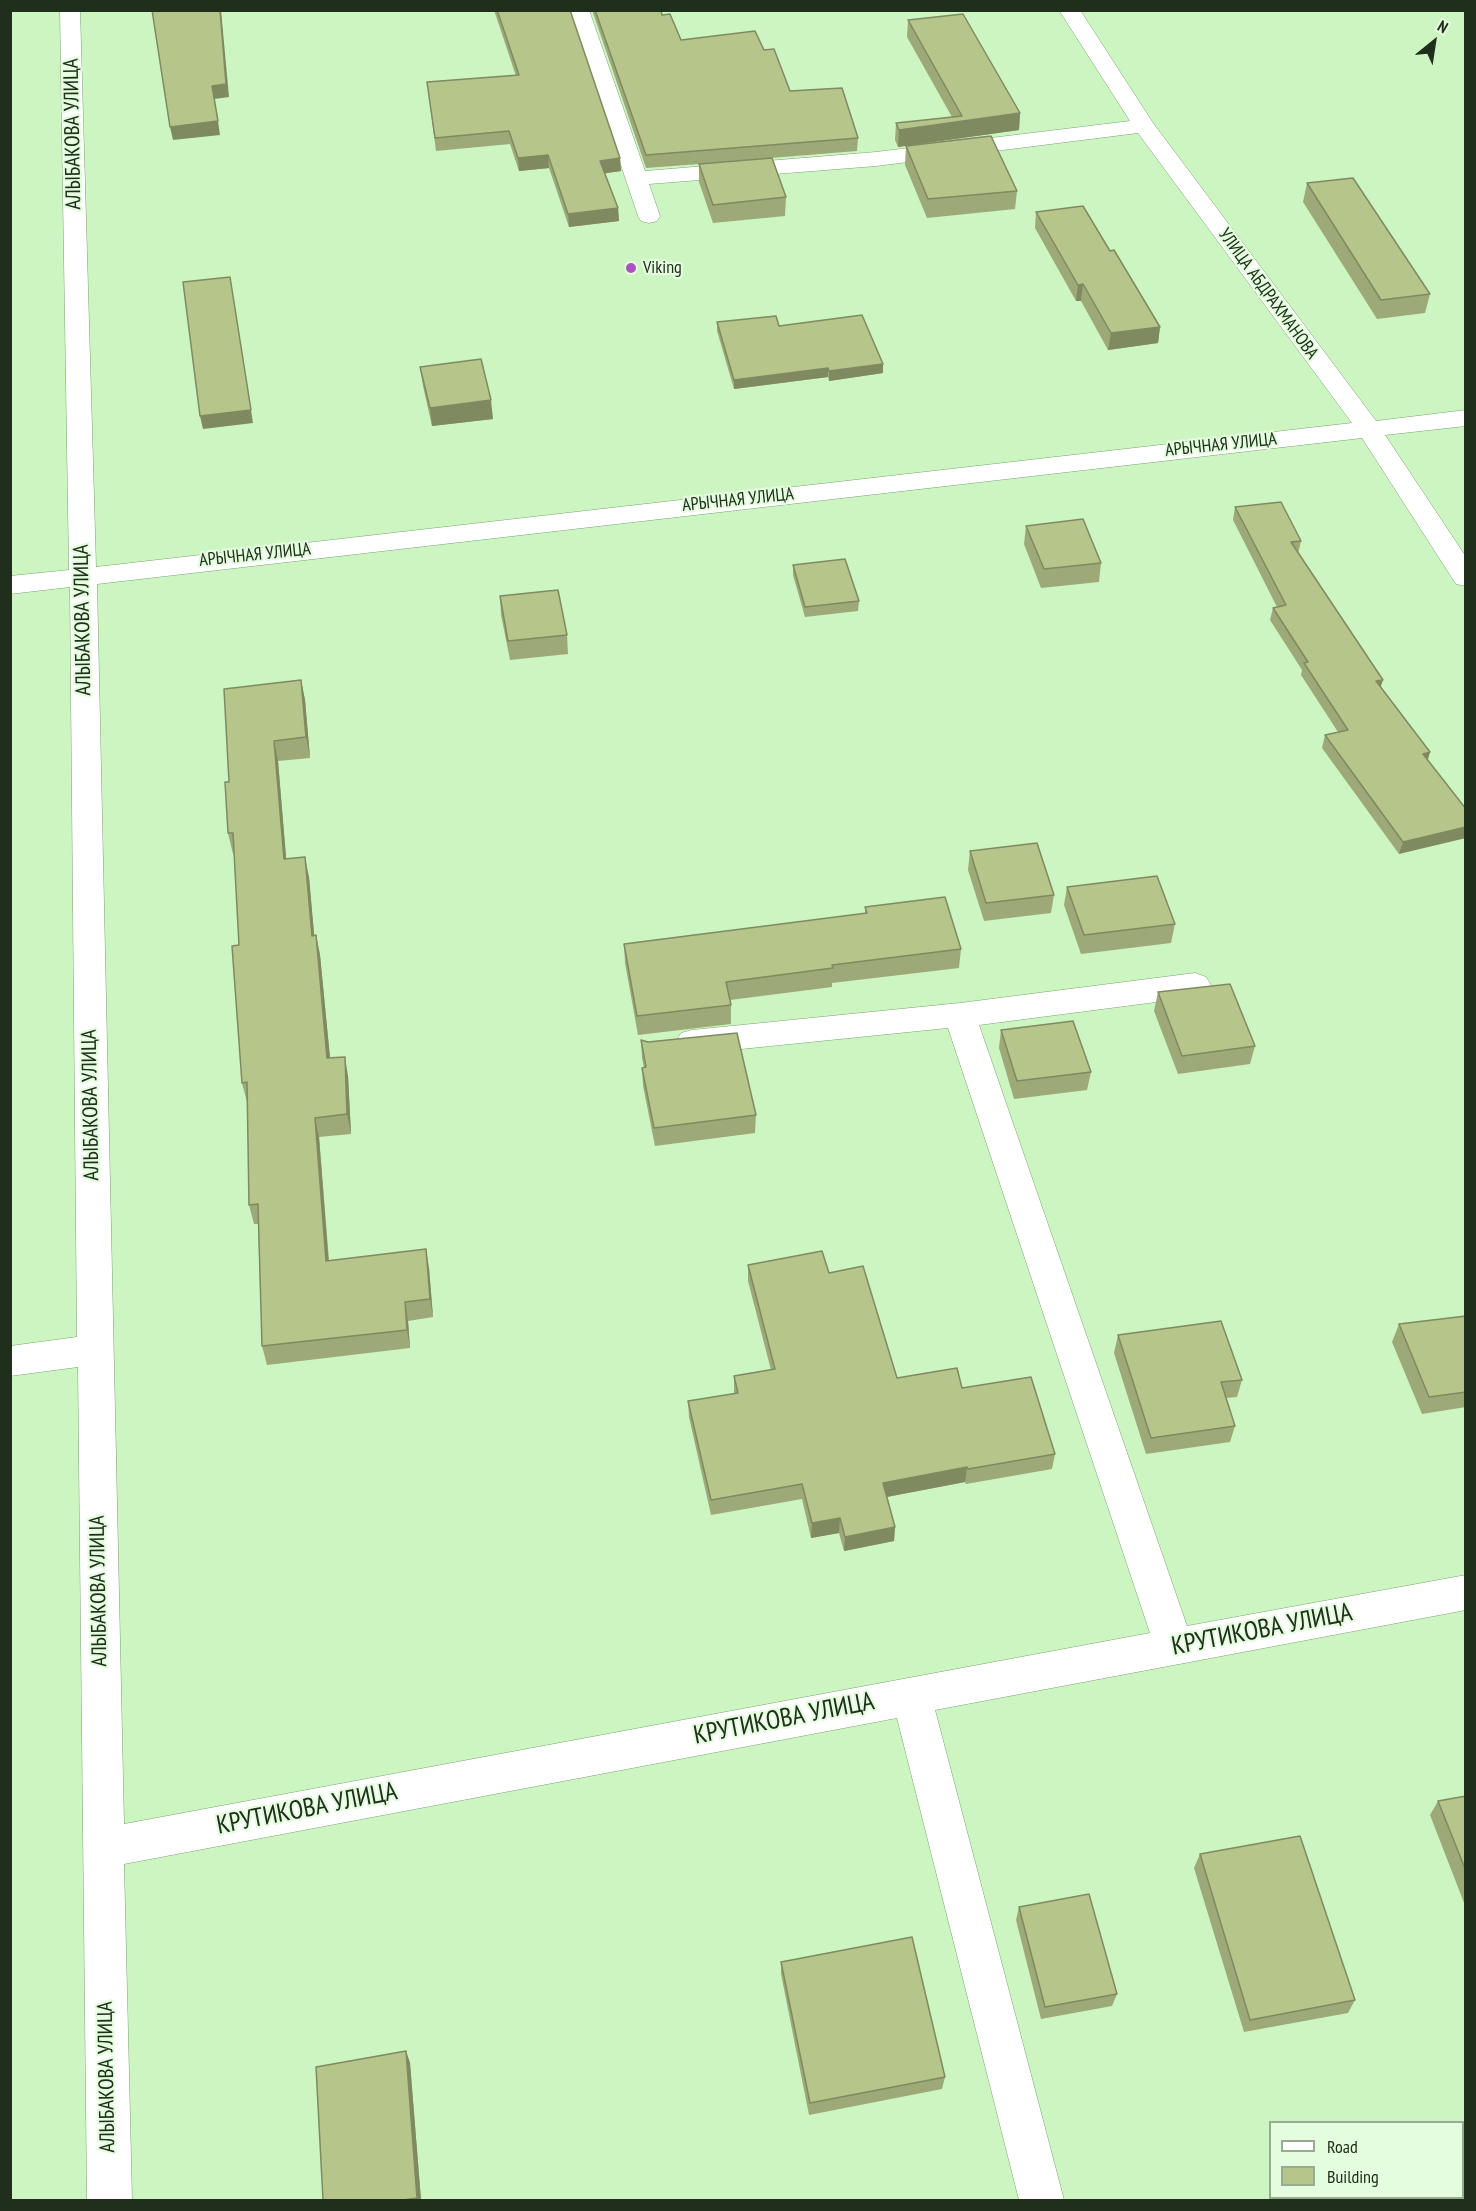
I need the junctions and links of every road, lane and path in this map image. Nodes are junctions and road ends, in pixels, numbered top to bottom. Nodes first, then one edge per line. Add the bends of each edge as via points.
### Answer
1 (70, 10) edge
2 (579, 10) edge
3 (1070, 10) edge
4 (1144, 126) junction
5 (638, 178) junction
6 (649, 216) dead end
7 (1466, 418) edge
8 (1368, 428) junction
9 (83, 575) junction
10 (1466, 578) edge
11 (10, 585) edge
12 (1195, 986) edge
13 (960, 1015) junction
14 (660, 1045) edge
15 (95, 1350) junction
16 (10, 1361) edge
17 (1466, 1592) edge
18 (1174, 1646) junction
19 (911, 1696) junction
20 (104, 1848) junction
21 (109, 2200) edge
22 (1042, 2200) edge

1 - 9 street, АЛЫБАКОВА УЛИЦА
2 - 5 street
3 - 4 street, УЛИЦА АБДРАХМАНОВА
4 - 5 street via 876,159
4 - 8 street, УЛИЦА АБДРАХМАНОВА
5 - 6 street
7 - 8 street, АРЫЧНАЯ УЛИЦА
8 - 9 street, АРЫЧНАЯ УЛИЦА
8 - 10 street, УЛИЦА АБДРАХМАНОВА
9 - 11 street, АРЫЧНАЯ УЛИЦА
9 - 15 street, АЛЫБАКОВА УЛИЦА
12 - 13 street
13 - 14 street
13 - 18 street
15 - 16 street
15 - 20 street, АЛЫБАКОВА УЛИЦА
17 - 18 street, КРУТИКОВА УЛИЦА
18 - 19 street, КРУТИКОВА УЛИЦА
19 - 20 street, КРУТИКОВА УЛИЦА
19 - 22 street
20 - 21 street, АЛЫБАКОВА УЛИЦА

